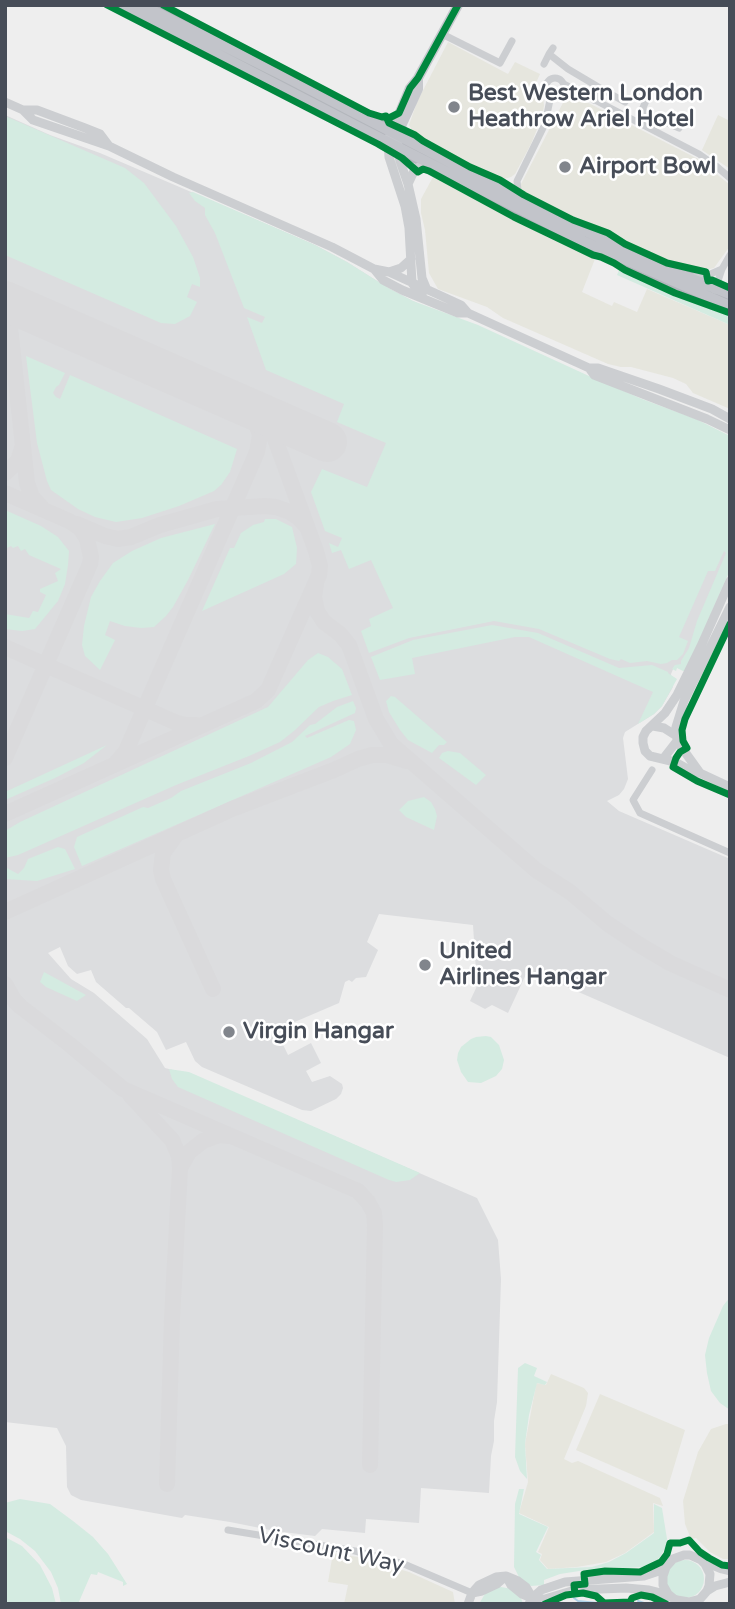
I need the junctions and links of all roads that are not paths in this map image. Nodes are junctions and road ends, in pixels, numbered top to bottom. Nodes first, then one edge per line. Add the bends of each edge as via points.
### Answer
1 (123, 5) edge
2 (142, 5) edge
3 (458, 5) edge
4 (442, 34) junction
5 (512, 41) dead end
6 (544, 64) dead end
7 (418, 78) junction
8 (564, 84) junction
9 (600, 88) junction
10 (551, 95) junction
11 (648, 96) dead end
12 (594, 100) junction
13 (5, 102) edge
14 (625, 102) dead end
15 (399, 114) junction
16 (656, 118) junction
17 (373, 123) junction
18 (651, 128) junction
19 (679, 128) dead end
20 (393, 139) junction
21 (429, 163) junction
22 (730, 178) edge
23 (517, 181) junction
24 (408, 184) junction
25 (496, 187) junction
26 (519, 200) junction
27 (730, 255) edge
28 (411, 259) junction
29 (421, 266) junction
30 (374, 269) junction
31 (722, 269) junction
32 (390, 272) junction
33 (687, 277) junction
34 (412, 284) junction
35 (402, 290) junction
36 (715, 290) junction
37 (425, 294) junction
38 (730, 294) edge
39 (730, 306) edge
40 (589, 368) junction
41 (730, 419) edge
42 (730, 430) edge
43 (730, 581) edge
44 (730, 607) edge
45 (653, 726) junction
46 (676, 738) junction
47 (663, 759) junction
48 (652, 770) dead end
49 (700, 773) junction
50 (730, 787) edge
51 (730, 853) edge
52 (228, 1530) dead end
53 (701, 1560) junction
54 (666, 1567) junction
55 (730, 1571) edge
56 (730, 1582) edge
57 (472, 1593) junction
58 (704, 1597) edge
59 (677, 1601) edge
60 (532, 1602) edge
61 (468, 1604) edge
62 (475, 1604) edge

1 - 20 highway
2 - 17 highway
3 - 4 main road
4 - 5 street via 500,63
4 - 7 main road
6 - 9 street via 551,51 568,69
7 - 15 main road
7 - 20 main road via 418,89
8 - 10 street via 560,94
8 - 10 street via 557,78 549,80 546,89
8 - 12 street
9 - 12 street
9 - 14 street
10 - 23 street via 545,124
11 - 16 street via 642,110
12 - 18 street
13 - 30 street via 100,134 109,146
15 - 17 main road
15 - 20 main road
16 - 18 street
16 - 19 street
17 - 20 highway
18 - 22 street via 699,154
20 - 21 highway
20 - 24 street
20 - 25 highway
20 - 28 street via 389,157 405,206
21 - 24 street via 415,169
21 - 36 highway via 583,241
23 - 25 street
23 - 26 street
24 - 29 street
25 - 26 highway
26 - 33 highway
27 - 31 street
28 - 32 street
28 - 34 street
29 - 34 street
29 - 37 street
30 - 32 street
30 - 35 street
31 - 33 street
31 - 36 street
32 - 34 street
33 - 36 highway
34 - 35 street
34 - 37 street
35 - 37 street
36 - 38 highway
36 - 39 highway
37 - 40 street via 458,313 468,313
40 - 41 street via 659,389
40 - 42 street via 594,375
43 - 45 street via 682,685
44 - 46 street via 684,701
45 - 46 street
45 - 47 street via 644,734 643,747 650,756
46 - 47 street
46 - 49 street
47 - 49 street
48 - 51 street via 634,797 638,810
49 - 50 street
52 - 57 street, Viscount Way via 390,1559
53 - 54 street via 684,1555
53 - 55 street
53 - 58 street via 710,1574
54 - 59 street via 663,1585
54 - 60 street via 644,1576 565,1582 541,1590
56 - 58 street via 715,1586
57 - 60 street via 488,1579 506,1576
57 - 61 street
57 - 62 street
58 - 59 street
59 - 60 street via 649,1590 612,1587 575,1590

